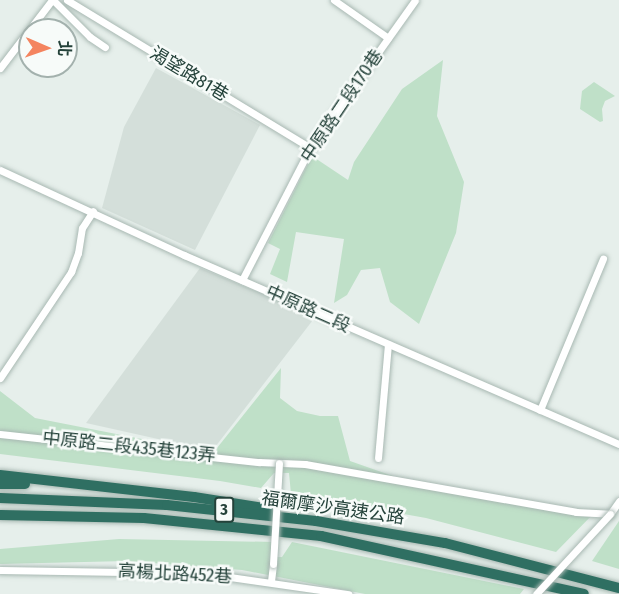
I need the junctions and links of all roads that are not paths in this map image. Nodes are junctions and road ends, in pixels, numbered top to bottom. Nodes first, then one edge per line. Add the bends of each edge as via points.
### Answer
1 (52, 0) edge
2 (67, 0) edge
3 (334, 0) edge
4 (415, 0) edge
5 (388, 38) junction
6 (105, 47) dead end
7 (0, 68) edge
8 (310, 148) junction
9 (0, 170) edge
10 (93, 211) junction
11 (603, 259) dead end
12 (242, 280) junction
13 (388, 344) junction
14 (0, 378) edge
15 (540, 410) junction
16 (0, 434) edge
17 (619, 444) edge
18 (378, 458) dead end
19 (279, 463) junction
20 (0, 475) edge
21 (0, 483) edge
22 (79, 485) junction
23 (0, 498) edge
24 (619, 501) edge
25 (610, 514) junction
26 (0, 517) edge
27 (372, 529) junction
28 (0, 570) edge
29 (271, 582) junction
30 (619, 588) edge
31 (348, 594) edge
32 (536, 594) edge
33 (584, 594) edge

1 - 6 street
1 - 7 street
2 - 8 street, 渴望路81巷
3 - 5 street
4 - 5 street, 中原路二段170巷
5 - 8 street, 中原路二段170巷
8 - 12 street, 中原路二段170巷
9 - 10 street, 中原路二段
10 - 12 street, 中原路二段
10 - 14 street via 82,228 71,272
11 - 15 street
12 - 13 street, 中原路二段
13 - 15 street, 中原路二段
13 - 18 street
15 - 17 street, 中原路二段
16 - 19 street, 中原路二段435巷123弄
19 - 25 street, 中原路二段435巷123弄 via 305,464 576,512
19 - 29 street, bridge
20 - 22 highway
21 - 22 highway
22 - 27 highway via 246,504
23 - 27 highway, 福爾摩沙高速公路 / 3 via 167,505
24 - 25 street
25 - 32 street, bridge
26 - 33 highway, 福爾摩沙高速公路 / 3 via 144,518 321,536
27 - 30 highway, 福爾摩沙高速公路 / 3 via 445,543
28 - 29 street, 高楊北路452巷 via 202,573
29 - 31 street, 高楊北路452巷

